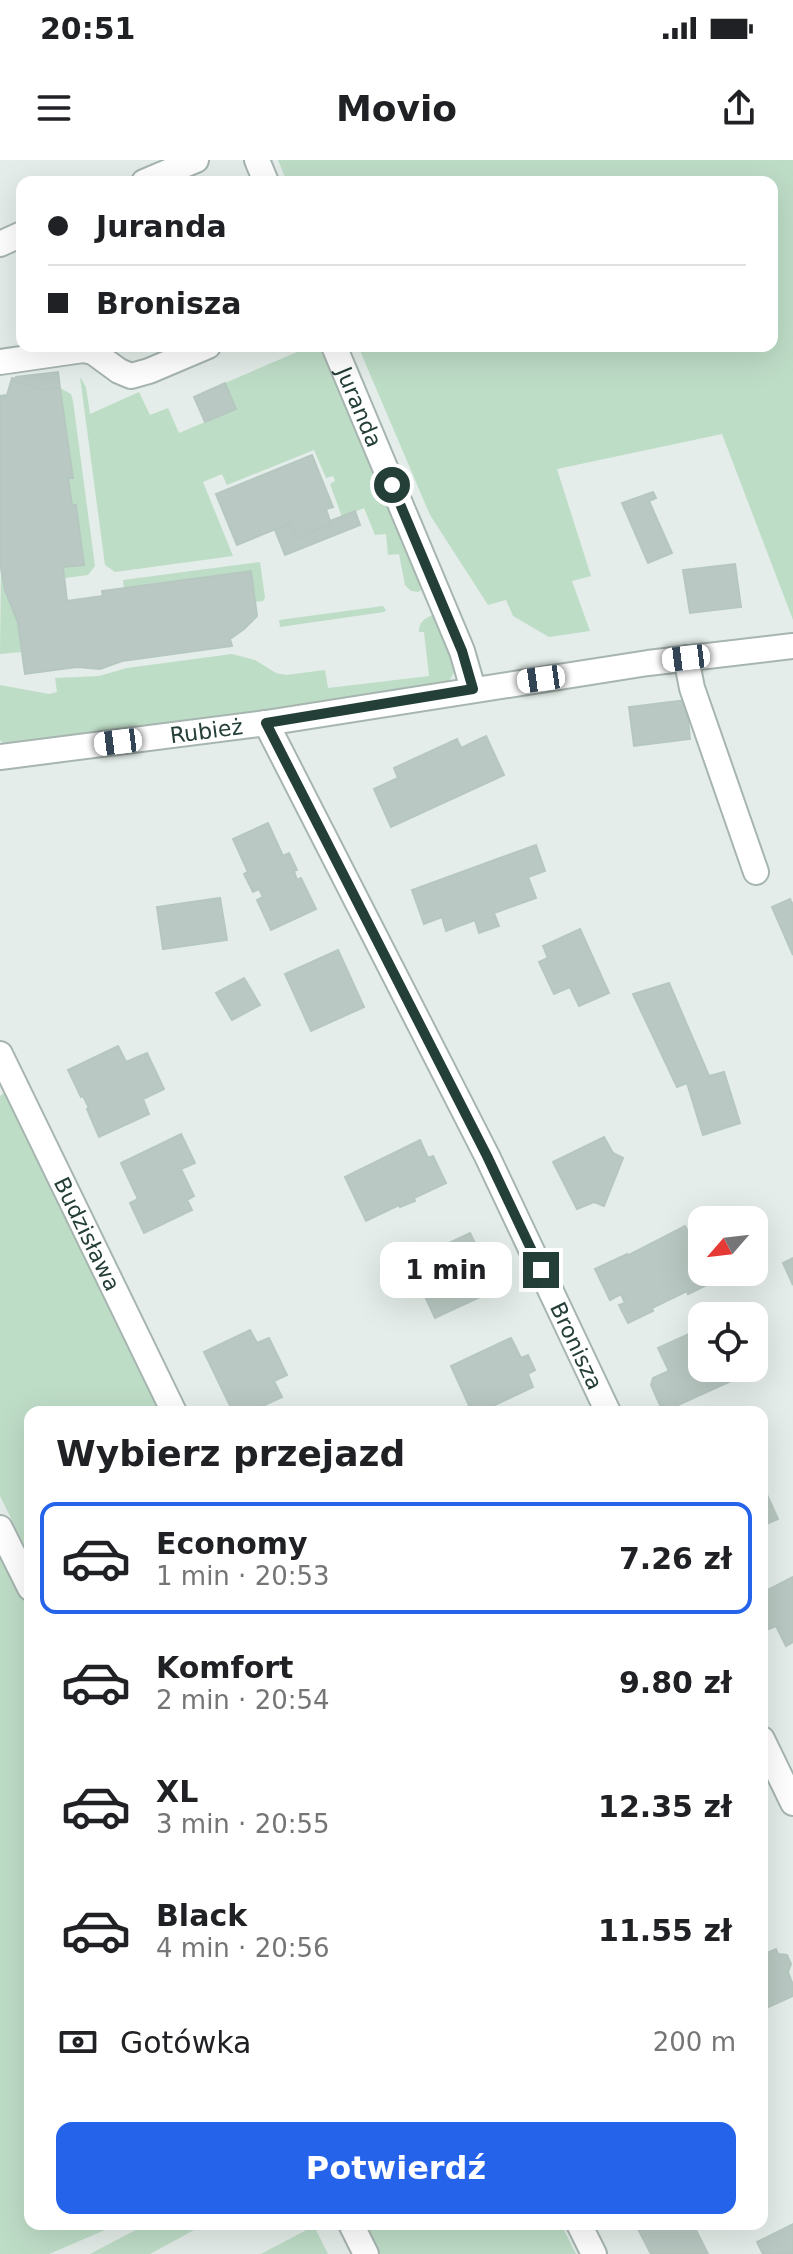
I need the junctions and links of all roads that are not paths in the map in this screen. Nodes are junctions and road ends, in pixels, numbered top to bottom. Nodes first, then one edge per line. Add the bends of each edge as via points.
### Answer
1 (196, 160) edge
2 (158, 176) edge
3 (69, 352) edge
4 (93, 352) edge
5 (194, 352) edge
6 (337, 352) edge
7 (0, 362) edge
8 (793, 646) edge
9 (686, 658) junction
10 (473, 689) junction
11 (266, 723) junction
12 (0, 757) edge
13 (756, 872) dead end
14 (0, 1054) edge
15 (171, 1406) edge
16 (605, 1406) edge
17 (0, 1528) edge
18 (24, 1576) edge
19 (768, 1751) edge
20 (793, 1803) edge
21 (354, 2230) edge
22 (582, 2230) edge
23 (366, 2254) edge
24 (594, 2254) edge

1 - 2 street
3 - 7 street
4 - 5 street via 131,376
6 - 10 street, Juranda via 462,651
8 - 9 street, Rubież
9 - 10 street, Rubież
9 - 13 street
10 - 11 street, Rubież
11 - 12 street, Rubież
11 - 16 street, Bronisza via 487,1156
14 - 15 street, Budzisława
17 - 18 street
19 - 20 street
21 - 23 street
22 - 24 street

